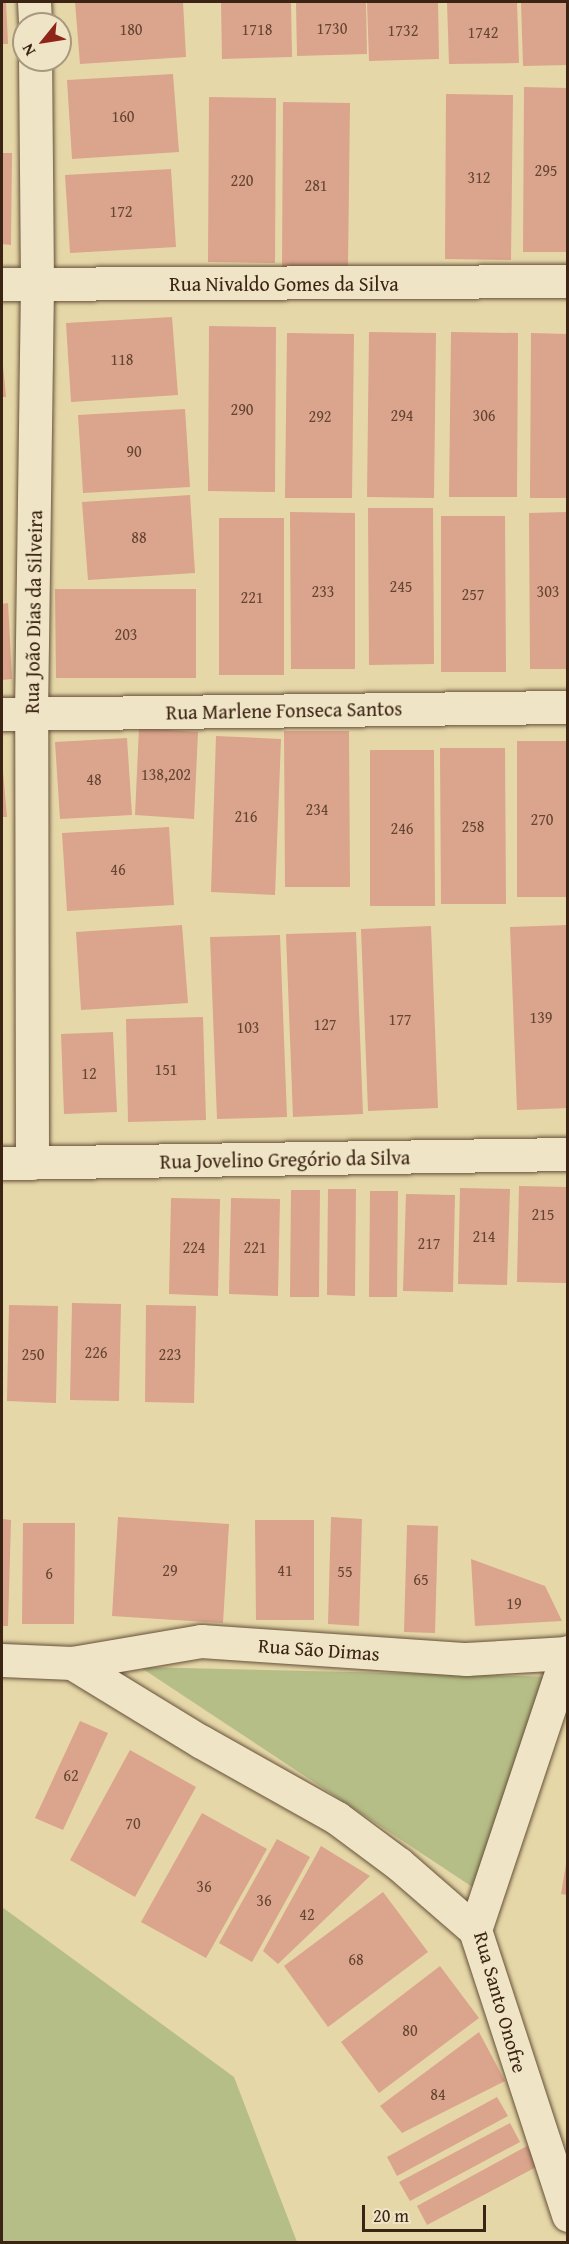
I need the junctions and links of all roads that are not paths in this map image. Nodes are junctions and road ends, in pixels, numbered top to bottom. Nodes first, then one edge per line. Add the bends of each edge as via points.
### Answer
1 (35, 72) edge
2 (567, 281) edge
3 (2, 284) edge
4 (37, 284) junction
5 (567, 706) edge
6 (16, 714) edge
7 (567, 1154) edge
8 (17, 1163) edge
9 (567, 1653) edge
10 (2, 1660) edge
11 (72, 1663) junction
12 (475, 1930) junction
13 (567, 2215) edge

1 - 4 street, Rua João Dias da Silveira
2 - 4 street, Rua Nivaldo Gomes da Silva
3 - 4 street, Rua Nivaldo Gomes da Silva
4 - 6 street, Rua João Dias da Silveira
5 - 6 street, Rua Marlene Fonseca Santos
6 - 8 street, Rua João Dias da Silveira
7 - 8 street, Rua Jovelino Gregório da Silva
9 - 11 street, Rua São Dimas via 466,1659 201,1641
9 - 12 street, Rua Santo Onofre
10 - 11 street, Rua São Dimas
11 - 12 street, Rua São Dimas via 337,1818 399,1864
12 - 13 street, Rua Santo Onofre

